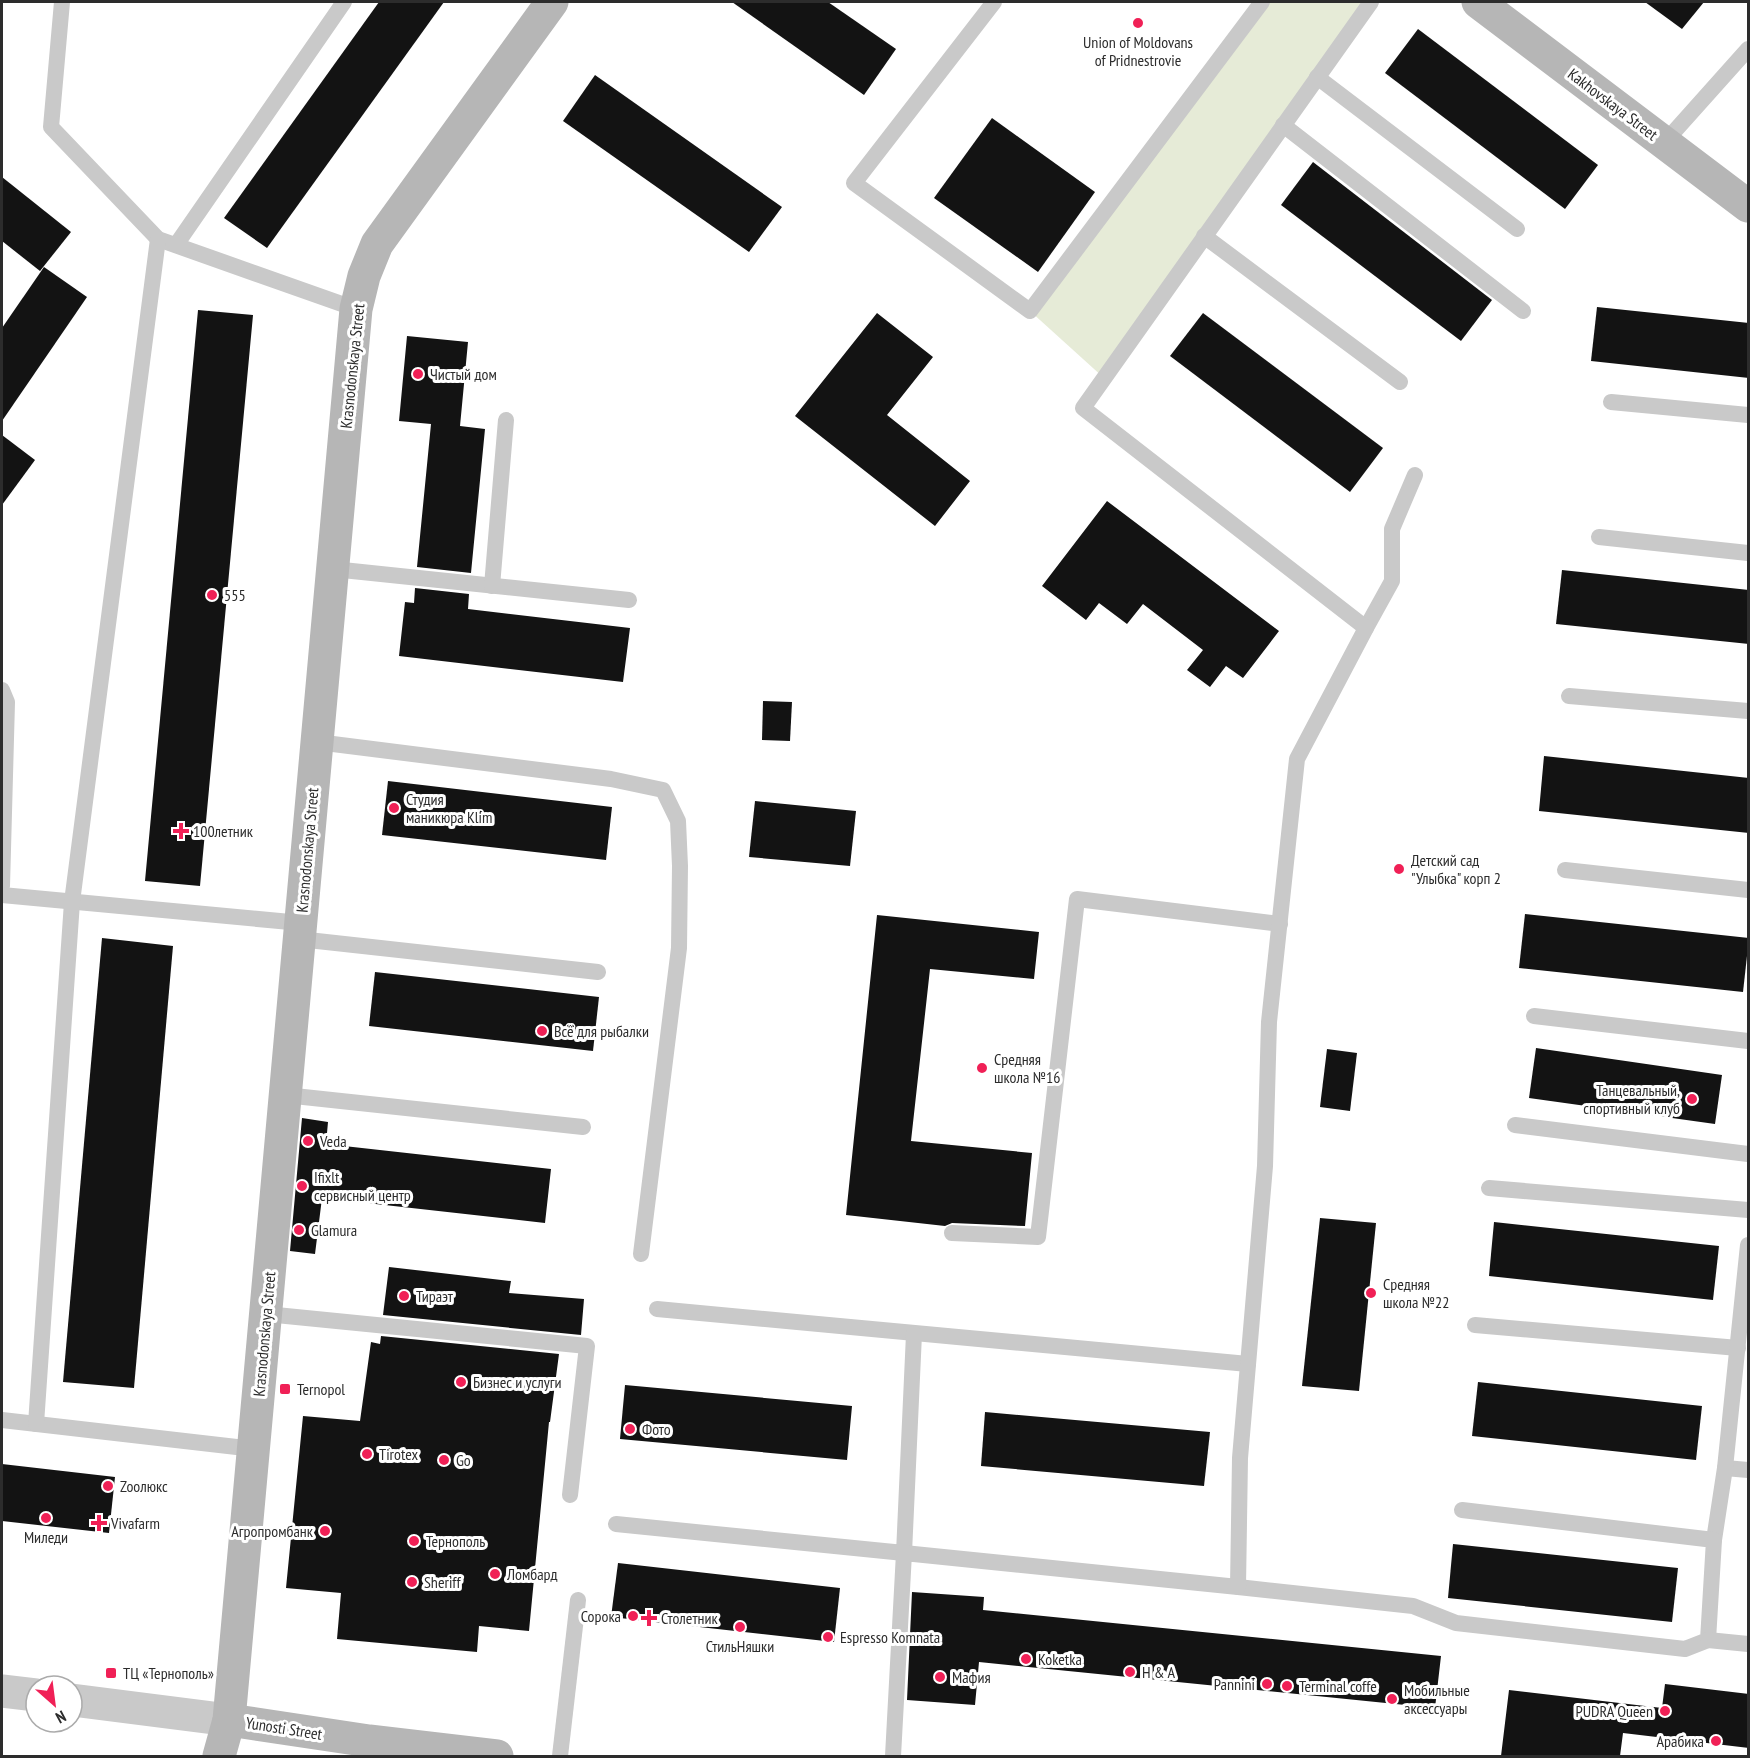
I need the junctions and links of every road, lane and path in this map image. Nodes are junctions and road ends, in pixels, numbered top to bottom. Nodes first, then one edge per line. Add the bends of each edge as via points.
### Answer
1 (62, 2) edge
2 (344, 2) edge
3 (552, 2) edge
4 (994, 2) edge
5 (1262, 2) edge
6 (1371, 2) edge
7 (1478, 2) edge
8 (1749, 50) edge
9 (1317, 77) junction
10 (1283, 125) junction
11 (1664, 143) junction
12 (1749, 207) edge
13 (1517, 229) dead end
14 (1204, 236) junction
15 (158, 239) junction
16 (176, 245) junction
17 (356, 309) junction
18 (1523, 311) dead end
19 (1400, 382) dead end
20 (1611, 402) dead end
21 (1749, 415) edge
22 (506, 420) dead end
23 (1415, 475) dead end
24 (1599, 537) dead end
25 (1749, 553) edge
26 (333, 570) junction
27 (492, 586) junction
28 (629, 600) dead end
29 (1366, 628) junction
30 (2, 690) edge
31 (1569, 696) dead end
32 (1749, 711) edge
33 (317, 742) junction
34 (1565, 870) dead end
35 (2, 886) edge
36 (1749, 890) edge
37 (2, 895) edge
38 (72, 902) junction
39 (1280, 924) junction
40 (300, 931) junction
41 (598, 972) dead end
42 (1534, 1016) dead end
43 (1749, 1041) edge
44 (285, 1095) junction
45 (1515, 1125) dead end
46 (583, 1127) dead end
47 (1749, 1154) edge
48 (1489, 1188) dead end
49 (1749, 1210) edge
50 (952, 1233) dead end
51 (1749, 1245) edge
52 (641, 1254) dead end
53 (657, 1309) dead end
54 (266, 1314) junction
55 (1476, 1325) dead end
56 (914, 1334) junction
57 (1738, 1348) junction
58 (1248, 1364) junction
59 (2, 1420) edge
60 (36, 1424) junction
61 (254, 1449) junction
62 (1725, 1468) junction
63 (1749, 1470) edge
64 (570, 1495) dead end
65 (1461, 1510) dead end
66 (616, 1524) dead end
67 (1714, 1540) junction
68 (904, 1553) junction
69 (1238, 1587) junction
70 (578, 1600) dead end
71 (1708, 1640) junction
72 (1749, 1644) edge
73 (2, 1691) edge
74 (24, 1694) edge
75 (84, 1702) edge
76 (229, 1720) junction
77 (367, 1749) edge
78 (219, 1756) edge
79 (497, 1756) edge
80 (560, 1756) edge
81 (893, 1756) edge

1 - 15 lane via 51,127
2 - 16 lane
3 - 17 street, Krasnodonskaya Street via 377,244
4 - 5 lane via 854,183 1030,311
6 - 9 lane
7 - 11 street, Kakhovskaya Street
8 - 11 lane
9 - 10 lane
9 - 13 lane
10 - 14 lane
10 - 18 lane
11 - 12 street, Kakhovskaya Street
14 - 19 lane
14 - 29 lane via 1083,408
15 - 16 lane
15 - 38 lane
16 - 17 lane
17 - 26 street, Krasnodonskaya Street
20 - 21 lane
22 - 27 lane
23 - 29 lane via 1392,529 1392,581
24 - 25 lane
26 - 27 lane
26 - 33 street, Krasnodonskaya Street
27 - 28 lane
29 - 39 lane via 1297,759
30 - 35 lane via 7,702
31 - 32 lane
33 - 40 street, Krasnodonskaya Street
33 - 52 lane via 611,779 663,790 678,821 679,948
34 - 36 lane
37 - 38 lane
38 - 40 lane
38 - 60 lane
39 - 50 lane via 1077,899 1038,1237
39 - 58 lane via 1269,1022 1265,1166
40 - 41 lane
40 - 44 street, Krasnodonskaya Street
42 - 43 lane
44 - 46 lane
44 - 54 street, Krasnodonskaya Street
45 - 47 lane
48 - 49 lane
51 - 57 lane
53 - 56 lane
54 - 61 street, Krasnodonskaya Street
54 - 64 lane via 587,1346
55 - 57 lane
56 - 58 lane
56 - 68 lane
57 - 62 lane
58 - 69 lane via 1240,1458
59 - 60 lane
60 - 61 lane
61 - 76 street, Krasnodonskaya Street
62 - 63 lane
62 - 67 lane
65 - 67 lane
66 - 68 lane
67 - 71 lane
68 - 69 lane
68 - 81 lane
69 - 71 lane via 1413,1606 1456,1623 1685,1649
70 - 80 lane
71 - 72 lane
73 - 74 street
75 - 76 street, Yunosti Street
76 - 77 street, Yunosti Street
76 - 78 street, Krasnodonskaya Street
77 - 79 street, Yunosti Street

